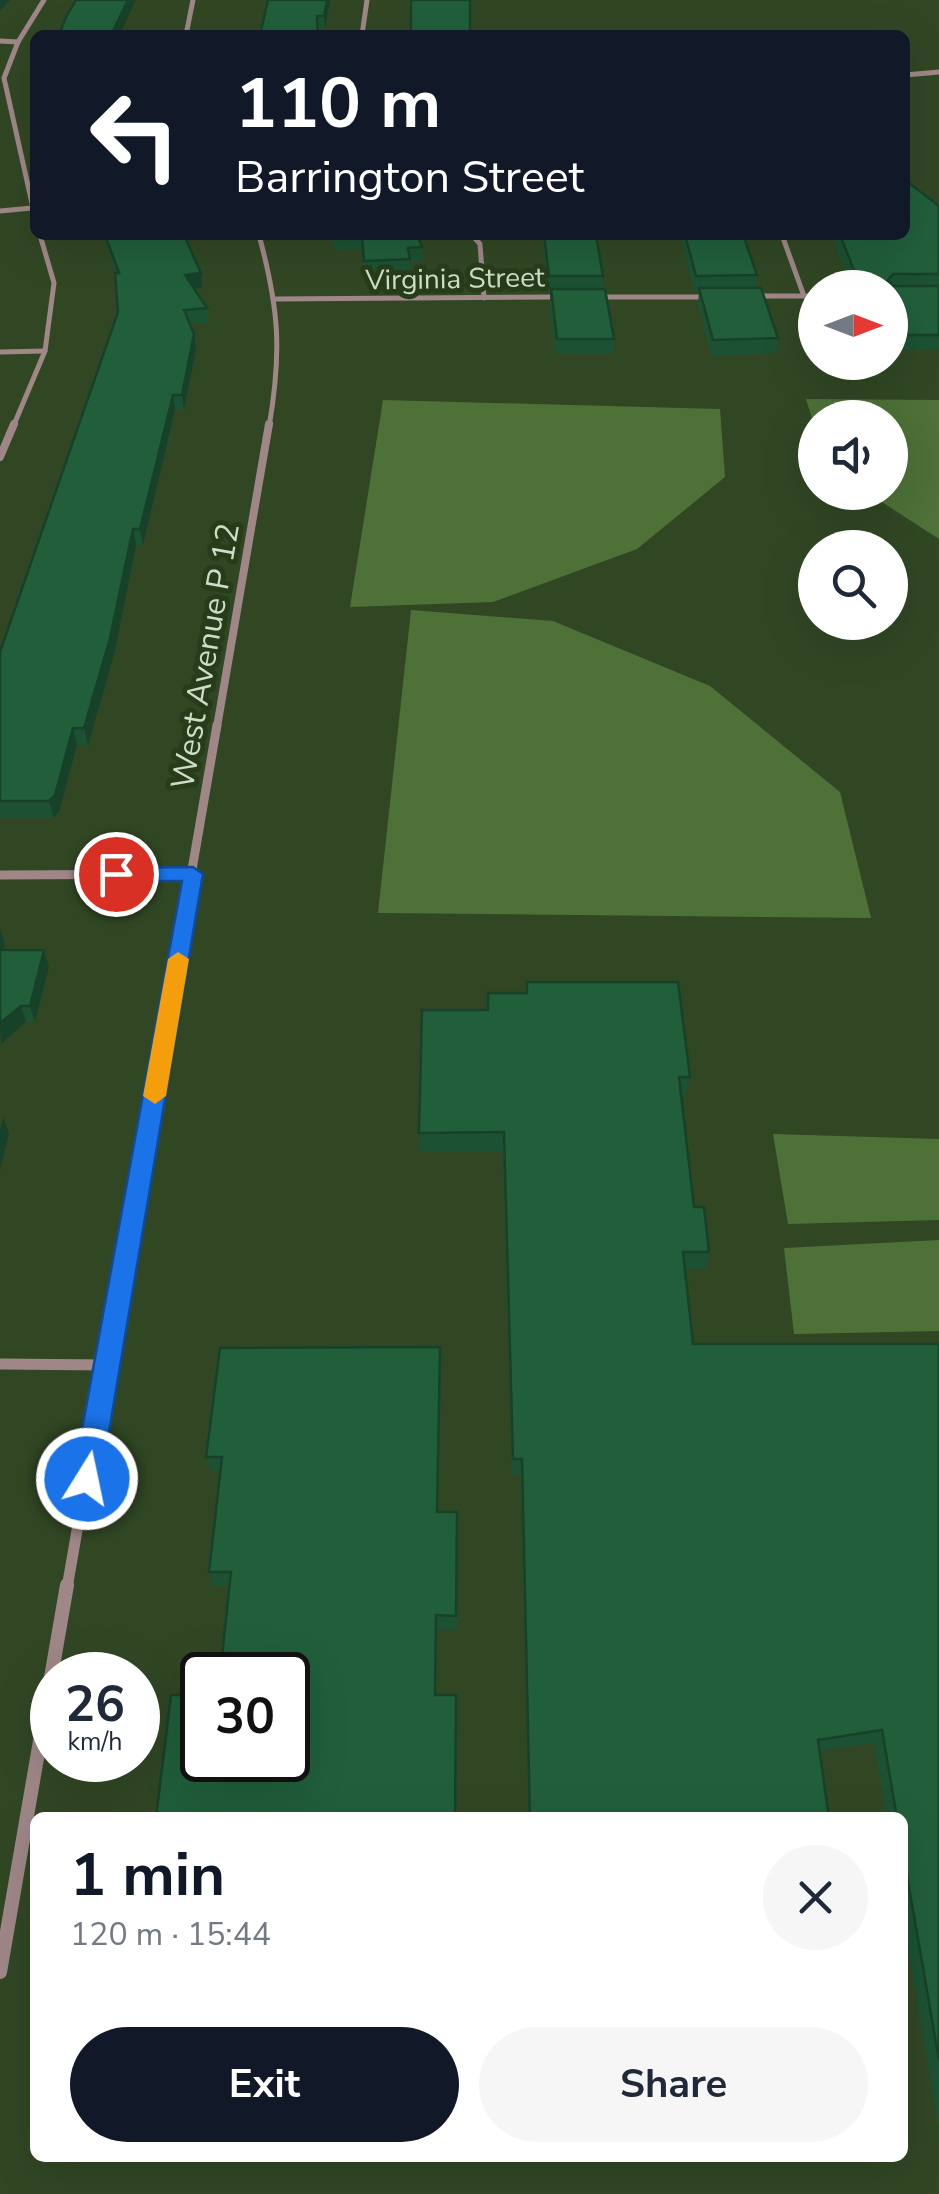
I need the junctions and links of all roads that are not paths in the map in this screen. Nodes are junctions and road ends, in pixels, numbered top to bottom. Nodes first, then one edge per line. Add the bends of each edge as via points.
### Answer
1 (44, 0) edge
2 (194, 0) edge
3 (367, 0) edge
4 (187, 30) edge
5 (363, 30) edge
6 (0, 42) edge
7 (18, 42) junction
8 (939, 72) edge
9 (910, 75) edge
10 (30, 199) edge
11 (30, 208) edge
12 (0, 211) edge
13 (41, 240) edge
14 (259, 240) edge
15 (476, 240) edge
16 (784, 240) edge
17 (798, 279) edge
18 (724, 296) edge
19 (744, 296) edge
20 (798, 296) edge
21 (564, 297) edge
22 (584, 297) edge
23 (484, 298) junction
24 (276, 300) junction
25 (45, 350) junction
26 (0, 352) edge
27 (0, 456) edge
28 (193, 874) junction
29 (0, 875) edge
30 (0, 1364) edge
31 (107, 1365) junction
32 (0, 1972) edge

1 - 7 street
2 - 4 street
3 - 5 street
6 - 7 street
7 - 10 street via 4,78
8 - 9 street
11 - 12 street
13 - 25 street via 54,284
14 - 24 street, West Avenue P 12
15 - 23 street
16 - 17 street
18 - 22 street, Virginia Street
19 - 20 street
21 - 23 street, Virginia Street
23 - 24 street, Virginia Street
24 - 28 street, West Avenue P 12 via 278,376
25 - 26 street
25 - 27 street
28 - 29 street
28 - 31 street, West Avenue P 12
30 - 31 street
31 - 32 street, West Avenue P 12

